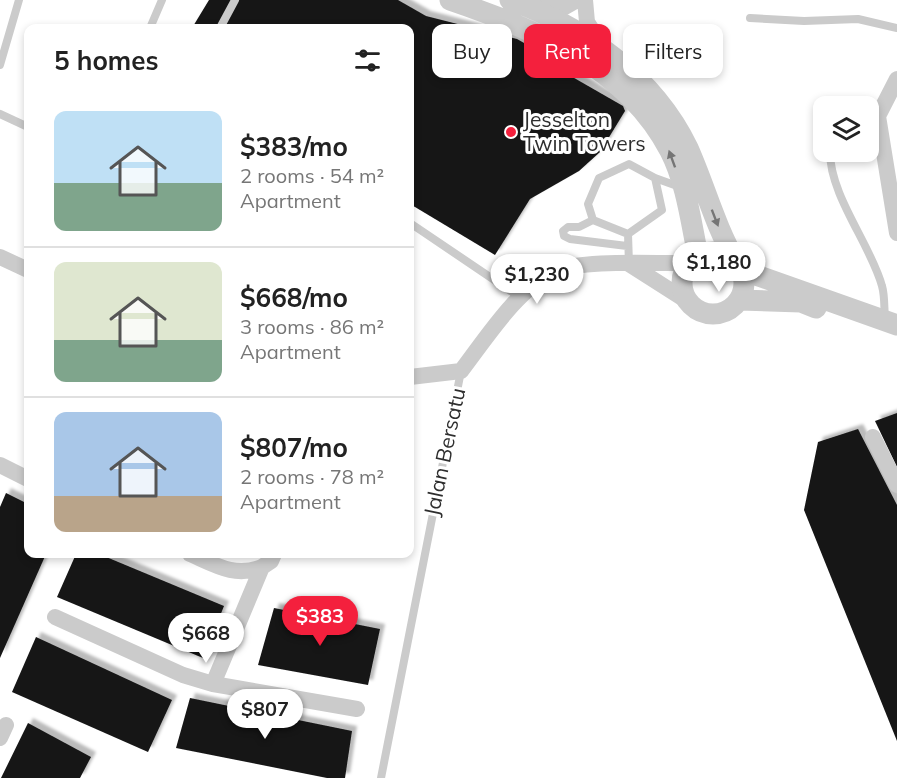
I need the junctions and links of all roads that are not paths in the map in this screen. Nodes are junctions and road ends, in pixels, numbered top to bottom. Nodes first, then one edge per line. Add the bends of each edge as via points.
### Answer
1 (19, 0) edge
2 (162, 0) edge
3 (235, 0) edge
4 (450, 0) edge
5 (510, 0) edge
6 (577, 0) edge
7 (585, 0) edge
8 (531, 7) junction
9 (750, 18) dead end
10 (152, 24) edge
11 (221, 24) edge
12 (561, 24) edge
13 (588, 24) edge
14 (897, 28) edge
15 (611, 55) edge
16 (0, 65) edge
17 (897, 79) edge
18 (0, 114) edge
19 (24, 125) edge
20 (830, 162) edge
21 (655, 178) junction
22 (682, 188) junction
23 (593, 220) junction
24 (414, 226) edge
25 (897, 233) edge
26 (628, 234) junction
27 (627, 246) junction
28 (0, 257) edge
29 (693, 260) junction
30 (629, 264) junction
31 (739, 266) junction
32 (24, 268) edge
33 (521, 298) junction
34 (740, 300) junction
35 (687, 301) junction
36 (891, 322) edge
37 (897, 341) edge
38 (461, 371) junction
39 (414, 377) edge
40 (873, 437) dead end
41 (0, 465) edge
42 (24, 477) edge
43 (897, 485) edge
44 (199, 558) edge
45 (272, 558) edge
46 (262, 567) junction
47 (55, 617) dead end
48 (213, 684) junction
49 (357, 709) dead end
50 (381, 778) edge

1 - 16 lane
2 - 10 lane
3 - 11 lane
22 -> 4 street via 671,153 652,121 603,72 558,43 496,15
5 - 8 street
6 - 8 street via 563,8
7 - 13 street
8 - 12 street
9 - 14 lane via 858,19
15 -> 31 street via 655,96 687,148 724,242
17 - 25 street via 878,116
18 - 19 lane
20 - 36 lane via 854,227 882,286
21 - 22 lane
21 - 23 lane via 629,164 599,178 588,204
21 - 26 lane via 662,210
22 - 29 street
23 - 26 lane
23 - 27 lane via 568,227 564,236
24 - 33 lane
26 - 27 lane
27 - 30 lane
28 - 32 street
29 - 30 street, Jalan Bersatu
29 - 31 street via 717,252
29 - 35 street via 682,282
30 - 33 street, Jalan Bersatu via 557,270 532,284
30 - 35 street
31 - 34 street via 744,280
31 - 36 street
33 - 38 street, Jalan Bersatu
34 - 35 street via 724,313 714,315 694,309
34 - 37 street via 801,302
38 - 39 street
38 - 50 lane, Jalan Bersatu
40 - 43 street
41 - 42 street
44 - 46 street via 242,574
45 - 46 street
46 - 48 street
47 - 48 street via 183,675
48 - 49 street

